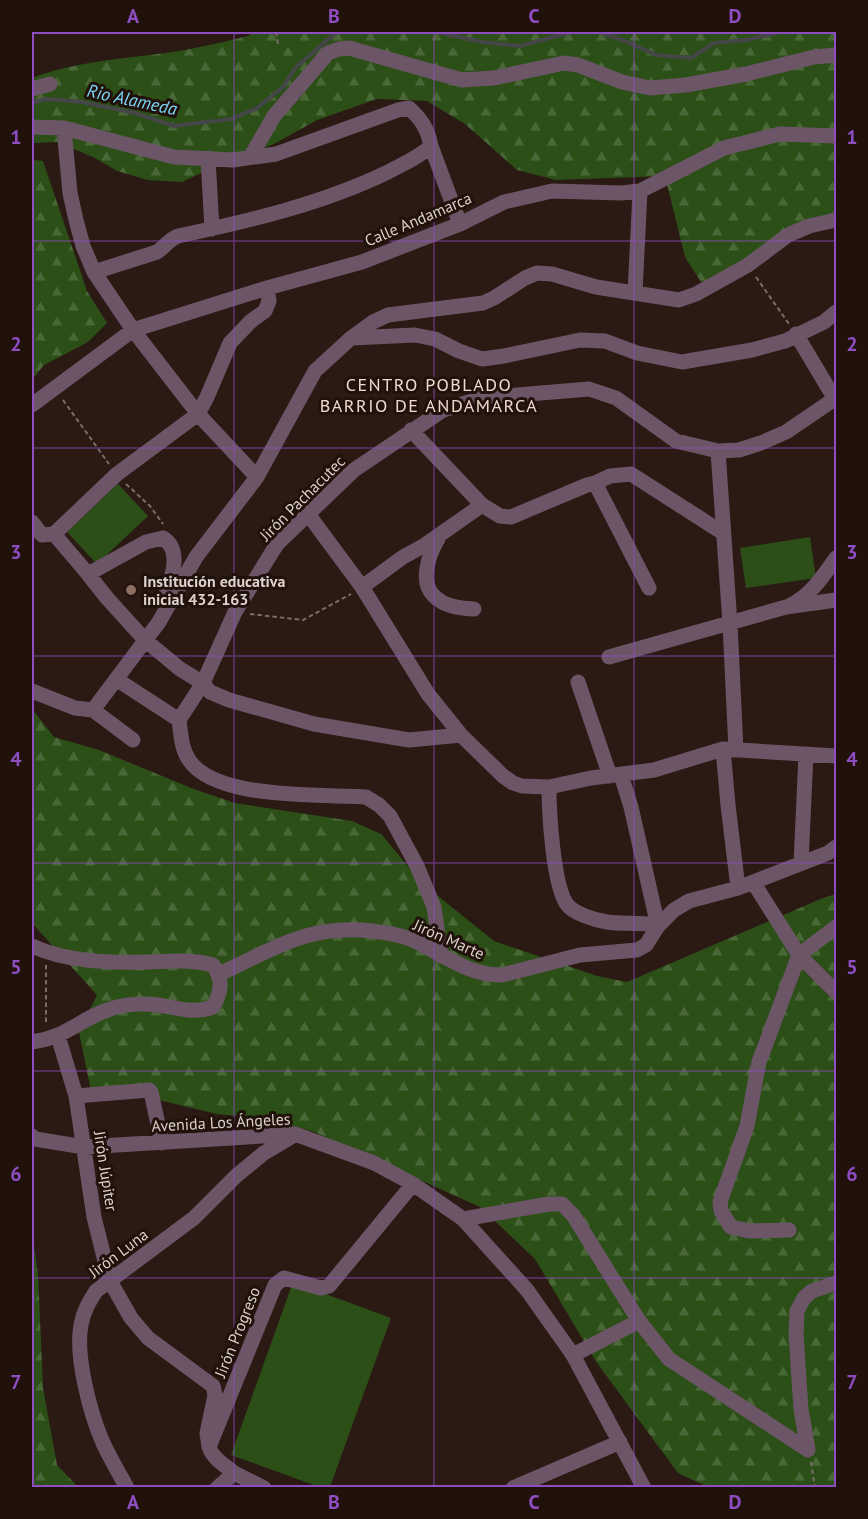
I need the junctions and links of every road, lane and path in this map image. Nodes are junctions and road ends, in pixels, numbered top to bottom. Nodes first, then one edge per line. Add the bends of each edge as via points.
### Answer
1 (276, 32) edge
2 (278, 44) dead end
3 (837, 55) edge
4 (50, 84) dead end
5 (32, 89) edge
6 (32, 127) edge
7 (64, 128) junction
8 (837, 135) edge
9 (430, 146) junction
10 (251, 156) junction
11 (208, 158) junction
12 (640, 191) junction
13 (837, 220) edge
14 (459, 224) junction
15 (212, 229) junction
16 (748, 265) junction
17 (94, 272) junction
18 (267, 288) junction
19 (635, 293) junction
20 (837, 312) edge
21 (133, 330) junction
22 (796, 334) junction
23 (351, 338) junction
24 (53, 387) junction
25 (836, 399) edge
26 (32, 405) edge
27 (198, 414) junction
28 (411, 430) junction
29 (717, 452) junction
30 (117, 474) junction
31 (257, 477) junction
32 (595, 483) junction
33 (482, 505) junction
34 (308, 514) junction
35 (32, 522) edge
36 (723, 533) junction
37 (54, 534) junction
38 (442, 534) junction
39 (163, 538) junction
40 (837, 558) edge
41 (88, 574) junction
42 (362, 588) junction
43 (649, 588) dead end
44 (837, 600) edge
45 (786, 607) junction
46 (474, 609) dead end
47 (235, 612) junction
48 (730, 624) junction
49 (145, 640) junction
50 (609, 657) dead end
51 (116, 679) junction
52 (578, 682) dead end
53 (203, 683) junction
54 (32, 692) edge
55 (93, 710) junction
56 (179, 720) junction
57 (461, 735) junction
58 (133, 740) dead end
59 (729, 750) junction
60 (806, 754) junction
61 (837, 756) edge
62 (616, 775) junction
63 (549, 787) junction
64 (837, 847) edge
65 (801, 863) junction
66 (753, 882) junction
67 (738, 888) junction
68 (658, 926) junction
69 (837, 927) edge
70 (32, 946) edge
71 (46, 952) junction
72 (799, 955) junction
73 (441, 956) junction
74 (219, 974) junction
75 (837, 992) edge
76 (45, 1039) edge
77 (76, 1096) junction
78 (295, 1134) junction
79 (33, 1139) edge
80 (162, 1143) junction
81 (84, 1147) junction
82 (413, 1184) junction
83 (463, 1219) junction
84 (789, 1230) dead end
85 (110, 1281) junction
86 (837, 1283) edge
87 (639, 1321) junction
88 (573, 1354) junction
89 (620, 1442) junction
90 (209, 1447) junction
91 (808, 1450) junction
92 (234, 1473) junction
93 (127, 1488) edge
94 (217, 1488) edge
95 (264, 1488) edge
96 (513, 1488) edge
97 (644, 1488) edge
98 (815, 1488) edge

1 - 2 path
3 - 10 street via 686,85 650,88 564,63 494,78 462,80 349,48 339,49 328,53 274,116
4 - 5 street
6 - 7 street
7 - 11 street via 174,157
7 - 17 street via 75,220
8 - 12 street, Calle Andamarca via 780,134 724,148
9 - 10 street via 424,124 409,108 276,154
9 - 14 street
9 - 15 street via 421,155 325,199
10 - 11 street via 233,160
11 - 15 street
12 - 14 street, Calle Andamarca via 552,191 504,202
12 - 19 street
13 - 16 street via 788,235
14 - 18 street, Calle Andamarca via 362,262
15 - 17 street via 169,239 157,252
16 - 19 street via 679,300
16 - 22 path
17 - 21 street
18 - 21 street, Calle Andamarca
18 - 27 street via 269,300 265,311 230,342
19 - 23 street via 537,273 483,303 388,315
20 - 22 street
21 - 24 street, Calle Andamarca
21 - 27 street
22 - 23 street via 752,350 682,362 637,353 605,341 580,340 482,359 415,335
22 - 25 street
23 - 31 street via 315,371
24 - 26 street, Calle Andamarca
24 - 30 path
25 - 29 street, Jirón Pachacutec via 786,432 739,450
27 - 30 street
27 - 31 street
28 - 29 street, Jirón Pachacutec via 443,410 482,398 589,389 616,398 676,441
28 - 33 street
28 - 34 street, Jirón Pachacutec via 354,470
29 - 36 street
30 - 37 street
30 - 39 path via 150,506 165,527
31 - 49 street via 196,557
32 - 33 street via 511,517 500,516
32 - 36 street via 610,476 631,474
32 - 43 street
33 - 38 street
34 - 42 street
34 - 47 street, Jirón Pachacutec via 277,544
35 - 37 street via 42,535
36 - 48 street
37 - 41 street
38 - 42 street
38 - 46 street via 428,558 428,586 433,596 443,602
39 - 41 street via 146,542
39 - 49 street via 170,542 175,555 168,589
40 - 45 street via 814,588
41 - 49 street
42 - 47 path via 303,620
42 - 57 street via 428,693
44 - 45 street
45 - 48 street
47 - 53 street, Jirón Pachacutec
48 - 50 street
48 - 59 street
49 - 51 street
49 - 53 street
51 - 55 street
51 - 56 street
52 - 62 street
53 - 56 street, Jirón Pachacutec
53 - 57 street via 210,692 229,700 314,724 409,740
54 - 55 street via 75,708
55 - 58 street
56 - 73 street via 183,748 207,777 236,788 366,797 379,805 390,816 434,906
57 - 63 street via 513,783
59 - 60 street
59 - 62 street via 654,770
59 - 67 street via 728,805
60 - 61 street
60 - 65 street
62 - 63 street
62 - 68 street via 636,828
63 - 68 street via 549,818 566,903 573,910 609,923 644,922
64 - 65 street, Jirón Marte
65 - 66 street, Jirón Marte
66 - 67 street, Jirón Marte
66 - 72 street
67 - 68 street, Jirón Marte via 689,901
68 - 73 street, Jirón Marte via 646,945 637,950 580,955 502,975 480,973
69 - 72 street
70 - 71 street
71 - 74 street via 85,960 198,961 213,965
71 - 76 path
72 - 75 street
72 - 84 street via 759,1062 747,1126 720,1202 731,1227 749,1231
73 - 74 street, Jirón Marte via 415,941 351,929 288,941
74 - 76 street via 222,985 213,1007 117,1007
76 - 77 street, Jirón Júpiter
77 - 80 street via 148,1090
77 - 81 street, Jirón Júpiter
78 - 80 street, Avenida Los Ángeles
78 - 82 street, Avenida Los Ángeles via 374,1163
78 - 85 street, Jirón Luna via 264,1153 195,1218
79 - 81 street, Avenida Los Ángeles
80 - 81 street, Avenida Los Ángeles
81 - 85 street, Jirón Júpiter via 94,1217
82 - 83 street, Avenida Los Ángeles
82 - 90 street, Jirón Progreso via 329,1286 321,1288 284,1278 277,1281
83 - 87 street via 562,1204 573,1215
83 - 88 street, Avenida Los Ángeles via 527,1290
85 - 90 street, Jirón Júpiter via 131,1318 148,1338 213,1386
85 - 93 street, Jirón Luna via 87,1303 80,1326 81,1359 87,1396 102,1442
86 - 91 street via 812,1291 797,1311 801,1409
87 - 88 street
87 - 91 street via 669,1359
88 - 89 street, Avenida Los Ángeles
89 - 96 street
89 - 97 street, Avenida Los Ángeles
90 - 92 street
91 - 98 path
92 - 94 street
92 - 95 street

